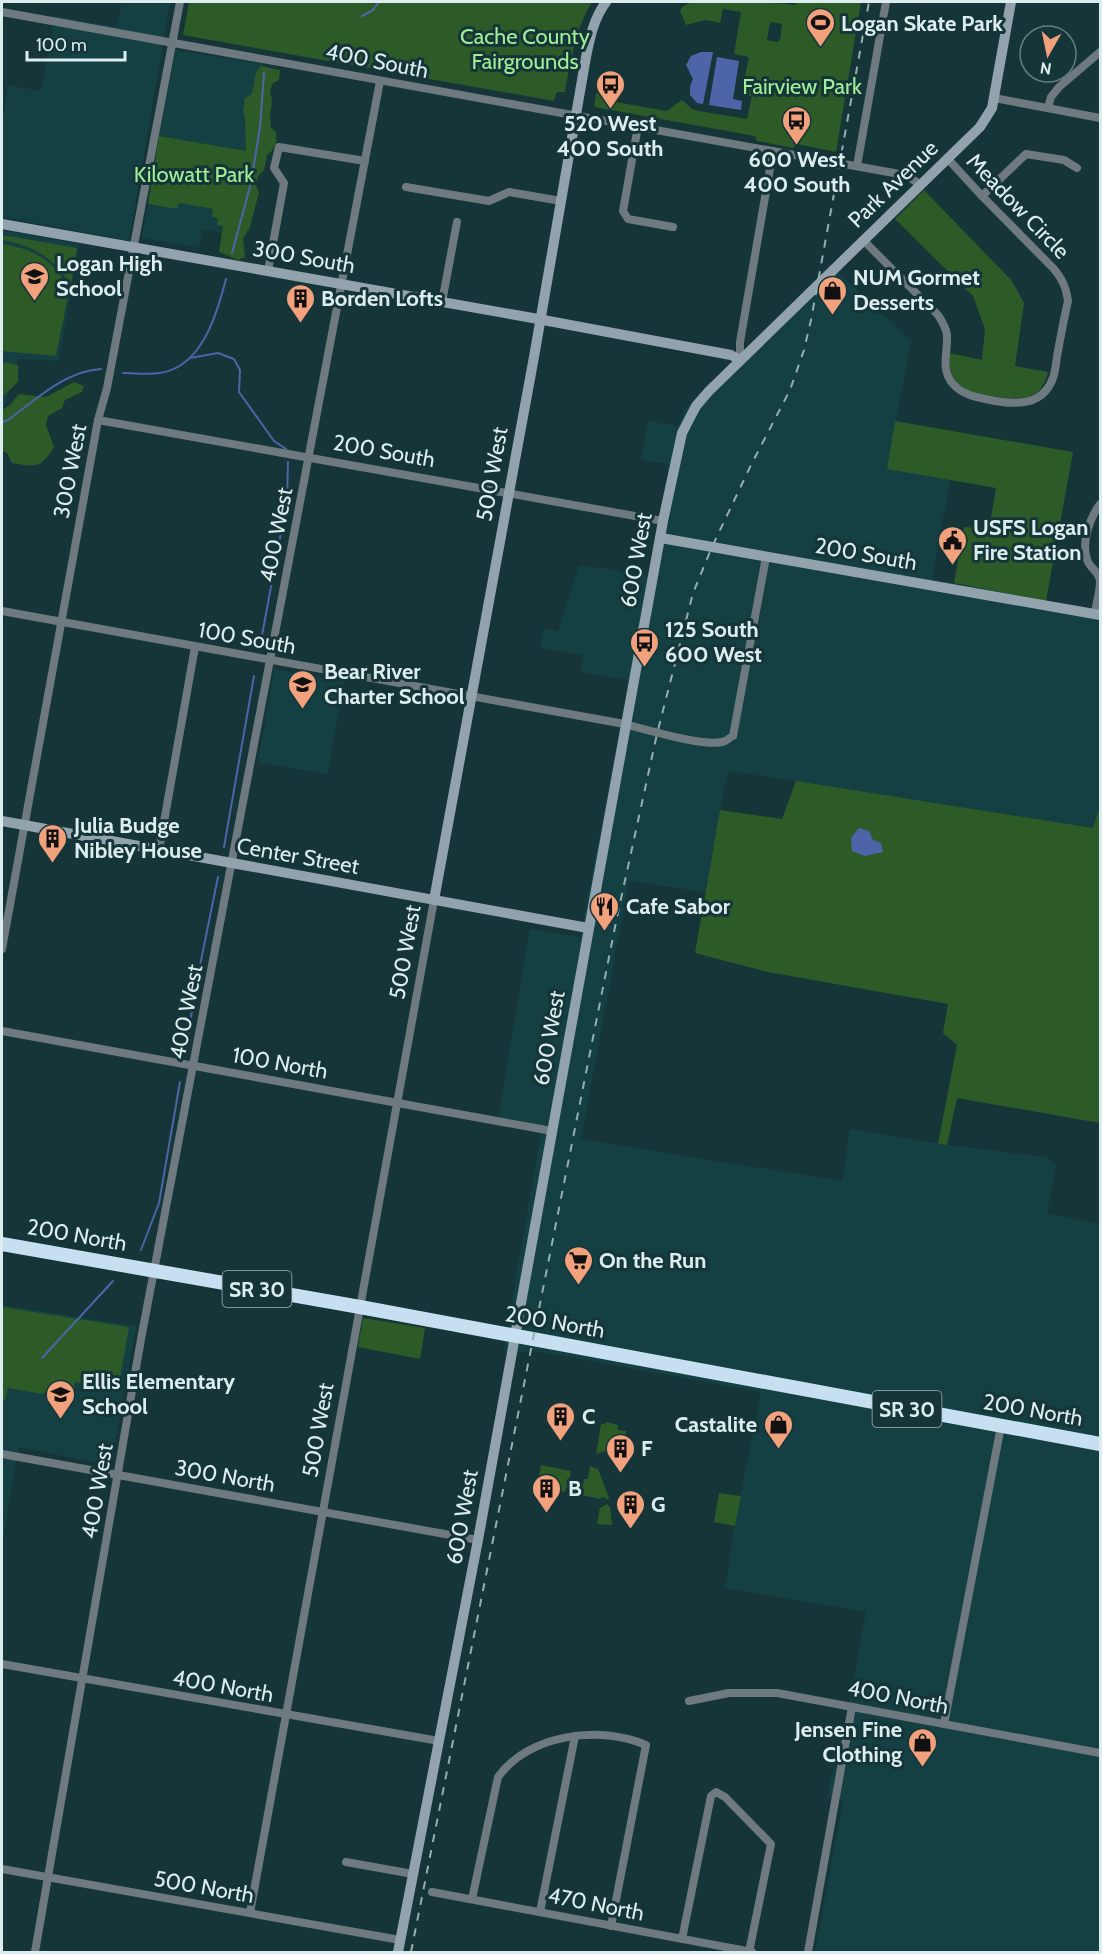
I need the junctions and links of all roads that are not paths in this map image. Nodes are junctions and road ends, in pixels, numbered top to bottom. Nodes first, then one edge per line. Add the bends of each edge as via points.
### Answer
1 (180, 2) edge
2 (606, 2) edge
3 (886, 2) edge
4 (1011, 2) edge
5 (2, 12) edge
6 (173, 42) junction
7 (1101, 52) edge
8 (380, 81) junction
9 (993, 98) junction
10 (1048, 108) junction
11 (576, 116) junction
12 (1101, 118) edge
13 (638, 126) junction
14 (773, 151) junction
15 (947, 158) junction
16 (365, 161) junction
17 (857, 166) junction
18 (1077, 168) dead end
19 (920, 184) junction
20 (406, 187) dead end
21 (982, 196) junction
22 (561, 201) junction
23 (457, 222) dead end
24 (2, 224) edge
25 (673, 227) dead end
26 (863, 240) junction
27 (135, 247) junction
28 (268, 271) junction
29 (342, 284) junction
30 (442, 302) junction
31 (540, 319) junction
32 (740, 360) junction
33 (98, 420) junction
34 (309, 458) junction
35 (509, 493) junction
36 (1101, 504) edge
37 (663, 521) junction
38 (661, 538) junction
39 (766, 556) junction
40 (2, 611) edge
41 (1098, 615) edge
42 (62, 622) junction
43 (195, 646) junction
44 (270, 660) junction
45 (472, 697) junction
46 (626, 725) junction
47 (2, 822) edge
48 (23, 825) junction
49 (159, 850) junction
50 (232, 864) junction
51 (434, 900) junction
52 (588, 928) junction
53 (2, 949) edge
54 (2, 1031) edge
55 (194, 1066) junction
56 (397, 1103) junction
57 (552, 1131) junction
58 (2, 1244) edge
59 (155, 1271) junction
60 (360, 1307) junction
61 (515, 1336) junction
62 (1001, 1426) junction
63 (1101, 1444) edge
64 (2, 1454) edge
65 (117, 1474) junction
66 (323, 1512) junction
67 (478, 1540) junction
68 (2, 1664) edge
69 (83, 1679) junction
70 (689, 1701) dead end
71 (852, 1707) junction
72 (286, 1716) junction
73 (944, 1724) junction
74 (575, 1736) junction
75 (439, 1742) junction
76 (1101, 1753) edge
77 (346, 1862) dead end
78 (2, 1869) edge
79 (413, 1874) junction
80 (48, 1877) junction
81 (432, 1892) dead end
82 (472, 1899) junction
83 (540, 1912) junction
84 (250, 1913) junction
85 (611, 1926) junction
86 (682, 1939) junction
87 (400, 1940) junction
88 (751, 1952) edge
89 (35, 1953) edge
90 (398, 1953) edge
91 (808, 1953) edge

1 - 6 street, 300 West
2 - 11 street, 500 West via 591,32
3 - 17 street
4 - 9 street, Park Avenue
5 - 6 street, 400 South
6 - 8 street, 400 South
6 - 27 street, 300 West
7 - 10 street via 1059,87
8 - 11 street, 400 South
8 - 16 street, 400 West
9 - 10 street
9 - 15 street, Park Avenue via 992,108 980,127
10 - 12 street
11 - 13 street, 400 South
11 - 22 street, 500 West
13 - 14 street, 400 South
13 - 25 street via 623,211 628,219
14 - 17 street, 400 South
14 - 32 street
15 - 19 street, Park Avenue
15 - 21 street, Meadow Circle
16 - 28 street via 281,146 277,149 274,168 284,183
16 - 29 street, 400 West
17 - 19 street, 400 South via 905,175
18 - 21 street via 1064,160 1026,154
19 - 26 street, Park Avenue
20 - 22 street via 489,201 508,192
21 - 26 street, Meadow Circle via 1062,278 1066,288 1068,301 1053,378 1033,400 1013,404 977,398 952,384 944,359 944,324
22 - 31 street, 500 West
23 - 30 street
24 - 27 street, 300 South
26 - 32 street, Park Avenue
27 - 28 street, 300 South
27 - 33 street, 300 West
28 - 29 street, 300 South
29 - 30 street, 300 South
29 - 34 street, 400 West
30 - 31 street, 300 South
31 - 32 street, 300 South via 731,355
31 - 35 street, 500 West
32 - 37 street, 600 West via 686,422
33 - 34 street, 200 South
33 - 42 street, 300 West
34 - 35 street, 200 South
34 - 44 street, 400 West
35 - 37 street, 200 South
35 - 45 street, 500 West
36 - 41 street via 1088,527 1086,542 1088,562 1100,581
37 - 38 street, 600 West
38 - 39 street, 200 South
38 - 46 street, 600 West
39 - 41 street, 200 South
39 - 46 street, 100 South via 733,736 724,742 709,742
40 - 42 street, 100 South
42 - 43 street, 100 South
42 - 48 street, 300 West
43 - 44 street, 100 South
43 - 49 street
44 - 45 street, 100 South
44 - 50 street, 400 West
45 - 46 street, 100 South
45 - 51 street, 500 West
46 - 52 street, 600 West
47 - 48 street, Center Street
48 - 49 street, Center Street
48 - 53 street, 300 West
49 - 50 street, Center Street
50 - 51 street, Center Street
50 - 55 street, 400 West
51 - 52 street, Center Street
51 - 56 street, 500 West
52 - 57 street, 600 West
54 - 55 street, 100 North
55 - 56 street, 100 North
55 - 59 street, 400 West
56 - 57 street, 100 North
56 - 60 street, 500 West
57 - 61 street, 600 West
58 - 59 highway, 200 North / SR 30
59 - 60 highway, 200 North / SR 30
59 - 65 street, 400 West
60 - 61 highway, 200 North / SR 30
60 - 66 street, 500 West
61 - 62 highway, 200 North / SR 30
61 - 67 street, 600 West
62 - 63 highway, 200 North / SR 30
62 - 73 street
64 - 65 street, 300 North
65 - 66 street, 300 North
65 - 69 street, 400 West
66 - 67 street, 300 North
66 - 72 street, 500 West
67 - 75 street, 600 West
68 - 69 street, 400 North
69 - 72 street, 400 North
69 - 80 street, 400 West
70 - 71 street, 400 North via 729,1693 777,1693
71 - 73 street, 400 North
71 - 91 street
72 - 75 street, 400 North
72 - 84 street, 500 West
73 - 76 street, 400 North
74 - 82 street via 531,1750 506,1766 498,1777
74 - 83 street
74 - 85 street via 611,1736 646,1745
75 - 79 street, 600 West
77 - 79 street
78 - 80 street, 500 North
79 - 87 street, 600 West
80 - 84 street, 500 North
80 - 89 street, 400 West
81 - 82 street, 470 North
82 - 83 street, 470 North
83 - 85 street, 470 North
84 - 87 street, 500 North
85 - 86 street, 470 North
86 - 88 street, 470 North
86 - 88 street via 711,1796 716,1792 771,1844
87 - 90 street, 600 West

